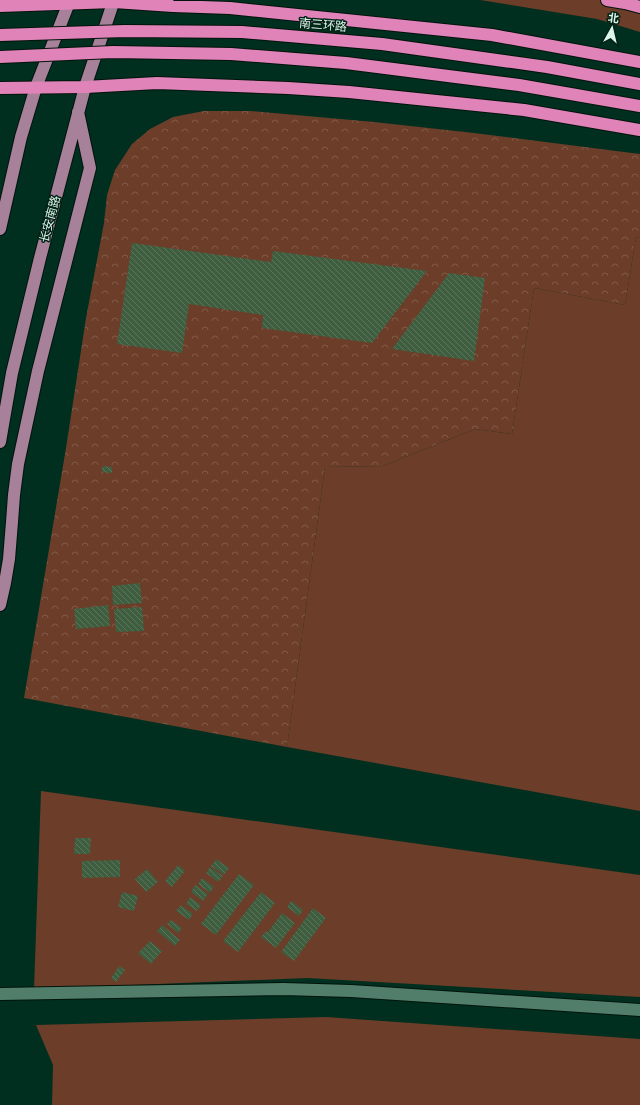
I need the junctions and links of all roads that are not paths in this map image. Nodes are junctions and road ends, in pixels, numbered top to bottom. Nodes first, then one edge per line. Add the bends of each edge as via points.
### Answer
1 (607, 0) edge
2 (114, 1) edge
3 (70, 2) edge
4 (0, 6) edge
5 (640, 7) edge
6 (0, 35) edge
7 (0, 57) edge
8 (640, 62) edge
9 (640, 84) edge
10 (36, 87) junction
11 (85, 87) junction
12 (0, 88) edge
13 (640, 106) edge
14 (78, 112) junction
15 (640, 130) edge
16 (0, 229) edge
17 (0, 442) edge
18 (0, 605) edge
19 (0, 994) edge
20 (640, 1010) edge

1 - 5 highway
2 - 3 highway
2 - 8 highway via 230,8 492,35
2 - 11 main road, 长安南路
3 - 4 highway
3 - 10 main road
6 - 9 highway, 南三环路, bridge via 125,31 250,33 390,45 547,67
7 - 13 highway, bridge via 128,53 231,54 331,62 519,85
10 - 11 highway
10 - 12 highway
10 - 16 main road via 21,137
11 - 14 main road, 长安南路
11 - 15 highway via 158,83 349,92 524,110
14 - 17 main road, 长安南路 via 12,373
14 - 18 main road via 90,168 38,371 18,464 5,583
19 - 20 street via 283,989

